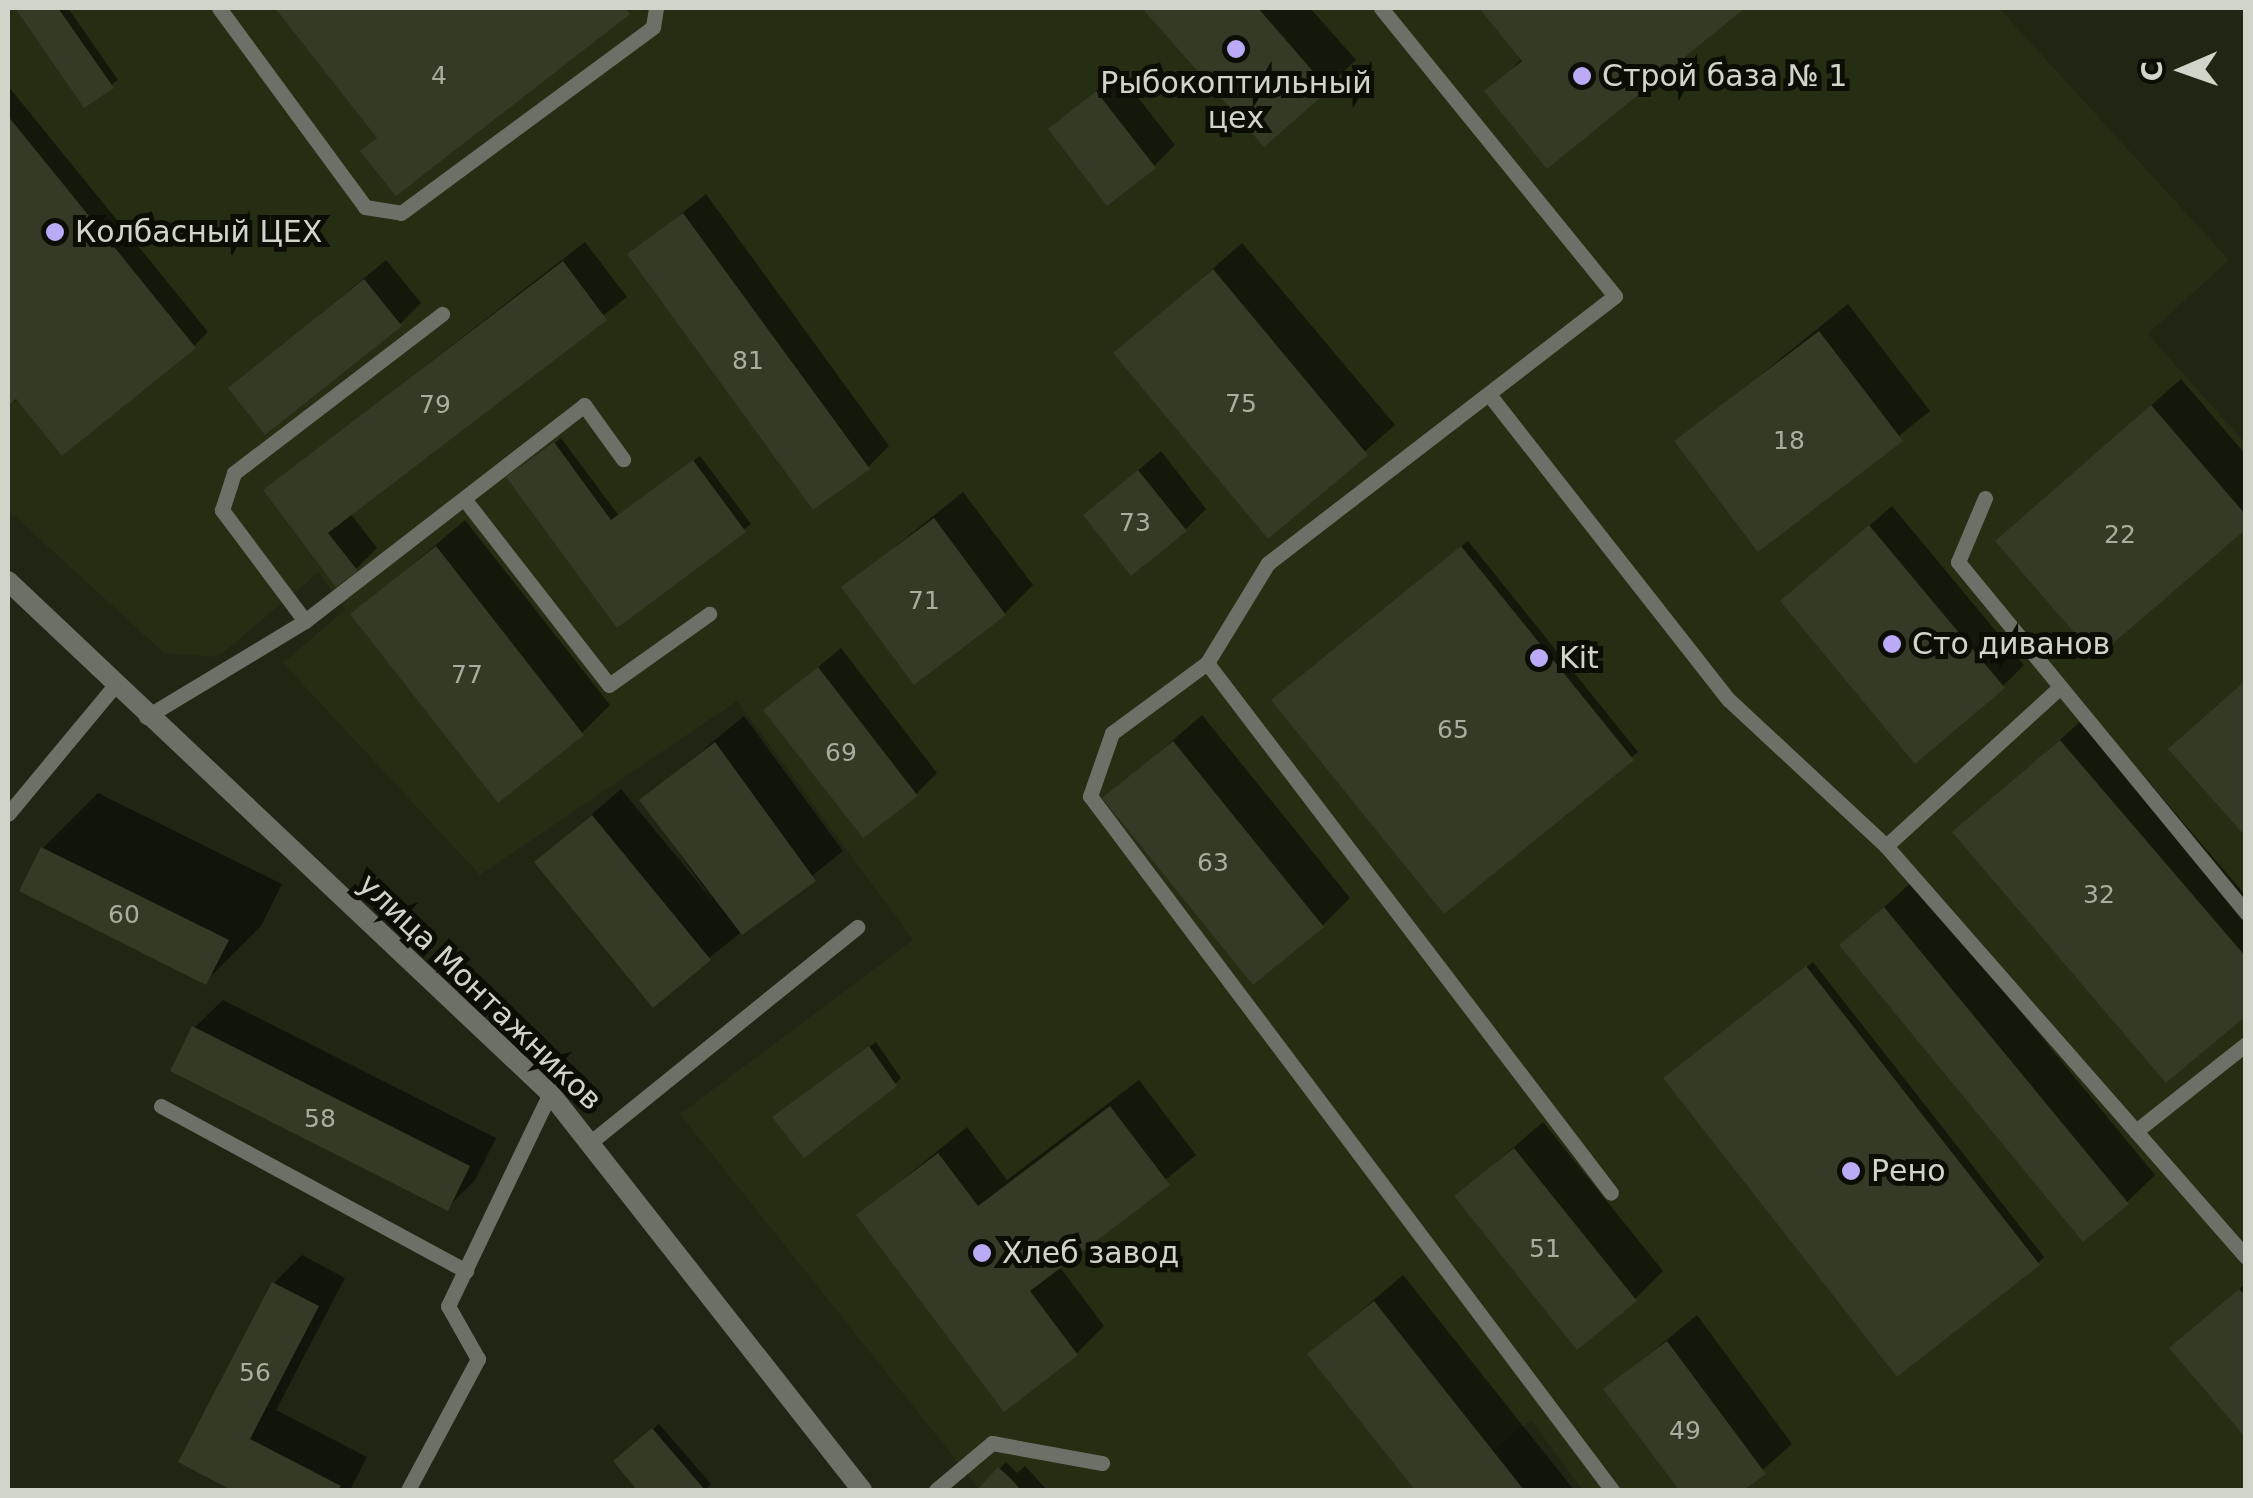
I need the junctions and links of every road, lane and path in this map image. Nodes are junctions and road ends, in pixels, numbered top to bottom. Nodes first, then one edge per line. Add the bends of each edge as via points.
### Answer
1 (219, 8) edge
2 (656, 8) edge
3 (1381, 8) edge
4 (442, 314) dead end
5 (1491, 397) junction
6 (623, 460) dead end
7 (1985, 498) dead end
8 (466, 500) junction
9 (8, 581) edge
10 (709, 614) dead end
11 (305, 622) junction
12 (1207, 663) junction
13 (115, 685) junction
14 (2060, 687) junction
15 (146, 718) junction
16 (8, 814) edge
17 (1886, 846) junction
18 (2246, 913) edge
19 (857, 927) dead end
20 (2246, 1044) edge
21 (550, 1093) junction
22 (161, 1106) dead end
23 (2136, 1132) junction
24 (592, 1142) junction
25 (1612, 1193) dead end
26 (2246, 1257) edge
27 (466, 1271) junction
28 (1102, 1463) dead end
29 (408, 1490) edge
30 (862, 1490) edge
31 (936, 1490) edge
32 (1612, 1490) edge

1 - 2 lane via 365,207 401,213 653,27
3 - 5 lane via 1615,296
4 - 11 lane via 234,473 222,510
5 - 12 lane via 1268,563
5 - 17 lane via 1729,700
6 - 8 lane via 584,405
7 - 14 lane via 1958,562
8 - 10 lane via 609,686
8 - 11 lane
9 - 13 street, улица Монтажников
11 - 15 lane
12 - 25 lane
12 - 32 lane via 1112,734 1090,796
13 - 15 street, улица Монтажников
13 - 16 lane
14 - 17 lane
14 - 18 lane
15 - 21 street, улица Монтажников
17 - 23 lane
19 - 24 lane
20 - 23 lane
21 - 24 street, улица Монтажников
21 - 27 lane
22 - 27 lane
23 - 26 lane
24 - 30 street, улица Монтажников
27 - 29 lane via 448,1306 478,1359
28 - 31 lane via 992,1443

